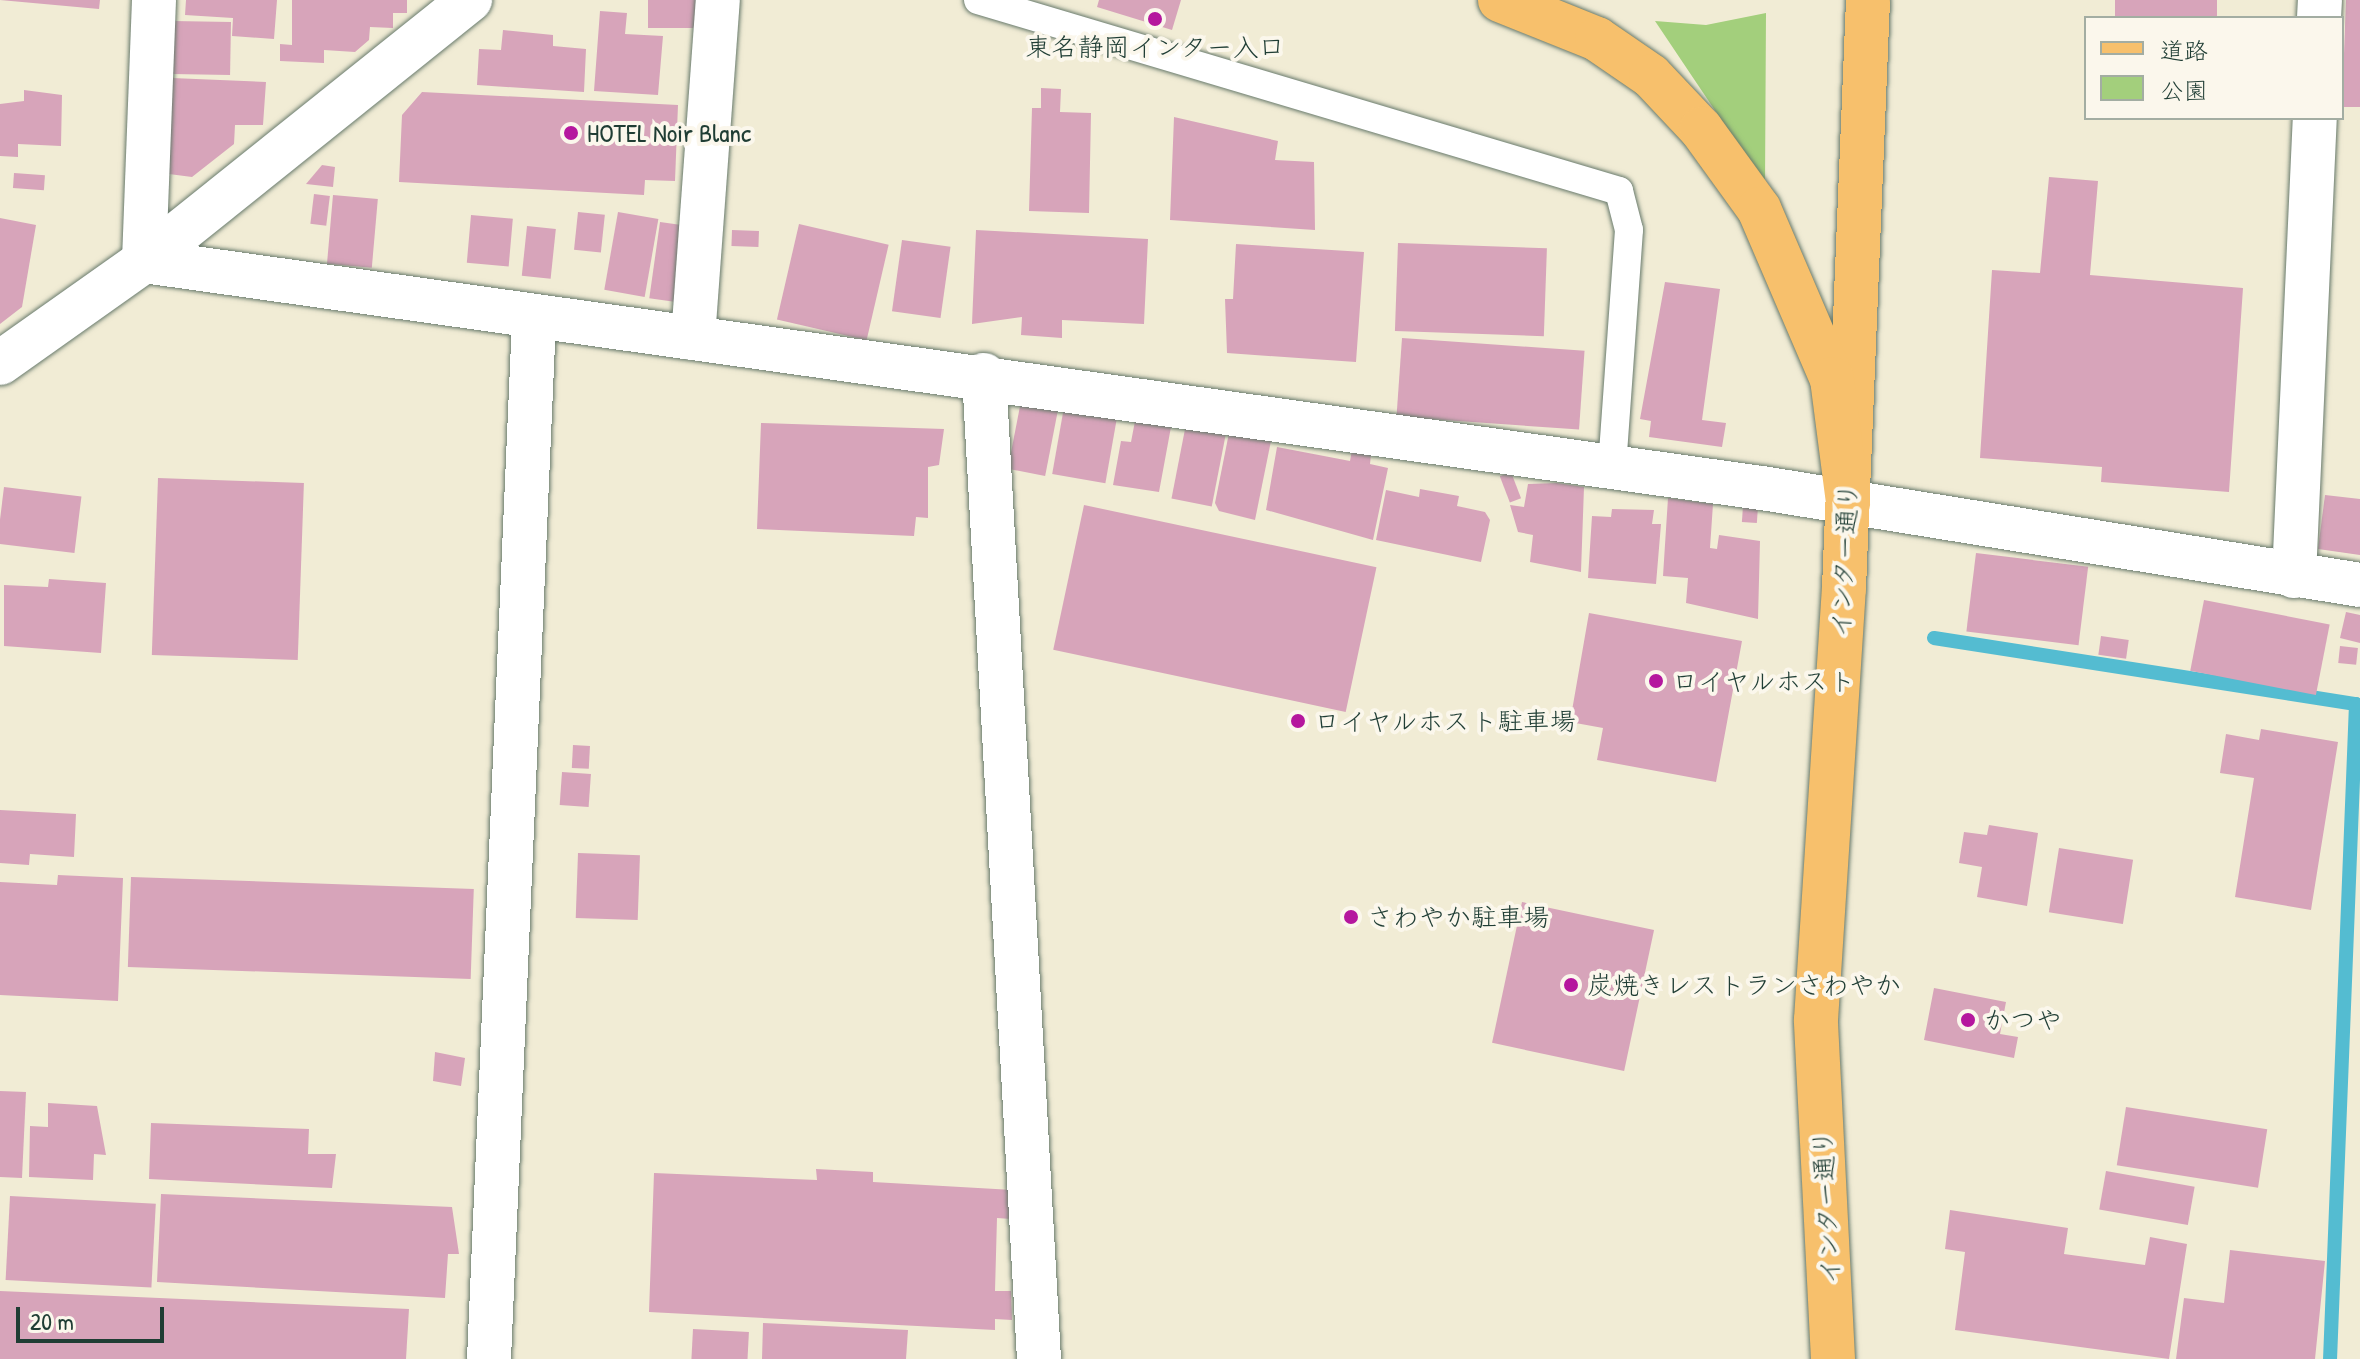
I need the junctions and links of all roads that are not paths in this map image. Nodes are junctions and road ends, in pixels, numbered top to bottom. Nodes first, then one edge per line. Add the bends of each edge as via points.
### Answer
1 (154, 0) edge
2 (470, 0) edge
3 (718, 0) edge
4 (978, 0) edge
5 (1500, 0) edge
6 (1868, 0) edge
7 (2315, 120) edge
8 (144, 261) junction
9 (534, 319) junction
10 (693, 338) junction
11 (0, 363) edge
12 (984, 375) junction
13 (1612, 467) junction
14 (1848, 503) junction
15 (2294, 576) junction
16 (2360, 585) edge
17 (489, 1359) edge
18 (1039, 1359) edge
19 (1833, 1359) edge

1 - 8 street
2 - 8 street
3 - 10 street
4 - 13 lane via 1619,191 1629,230
5 - 14 main road via 1597,39 1651,76 1701,129 1759,209 1832,379
6 - 14 main road, インター通り
7 - 15 street
8 - 9 street
8 - 11 street
9 - 10 street
9 - 17 street
10 - 12 street
12 - 13 street via 1378,439
12 - 18 street
13 - 14 street
14 - 15 street
14 - 19 main road, インター通り via 1816,1020
15 - 16 street

